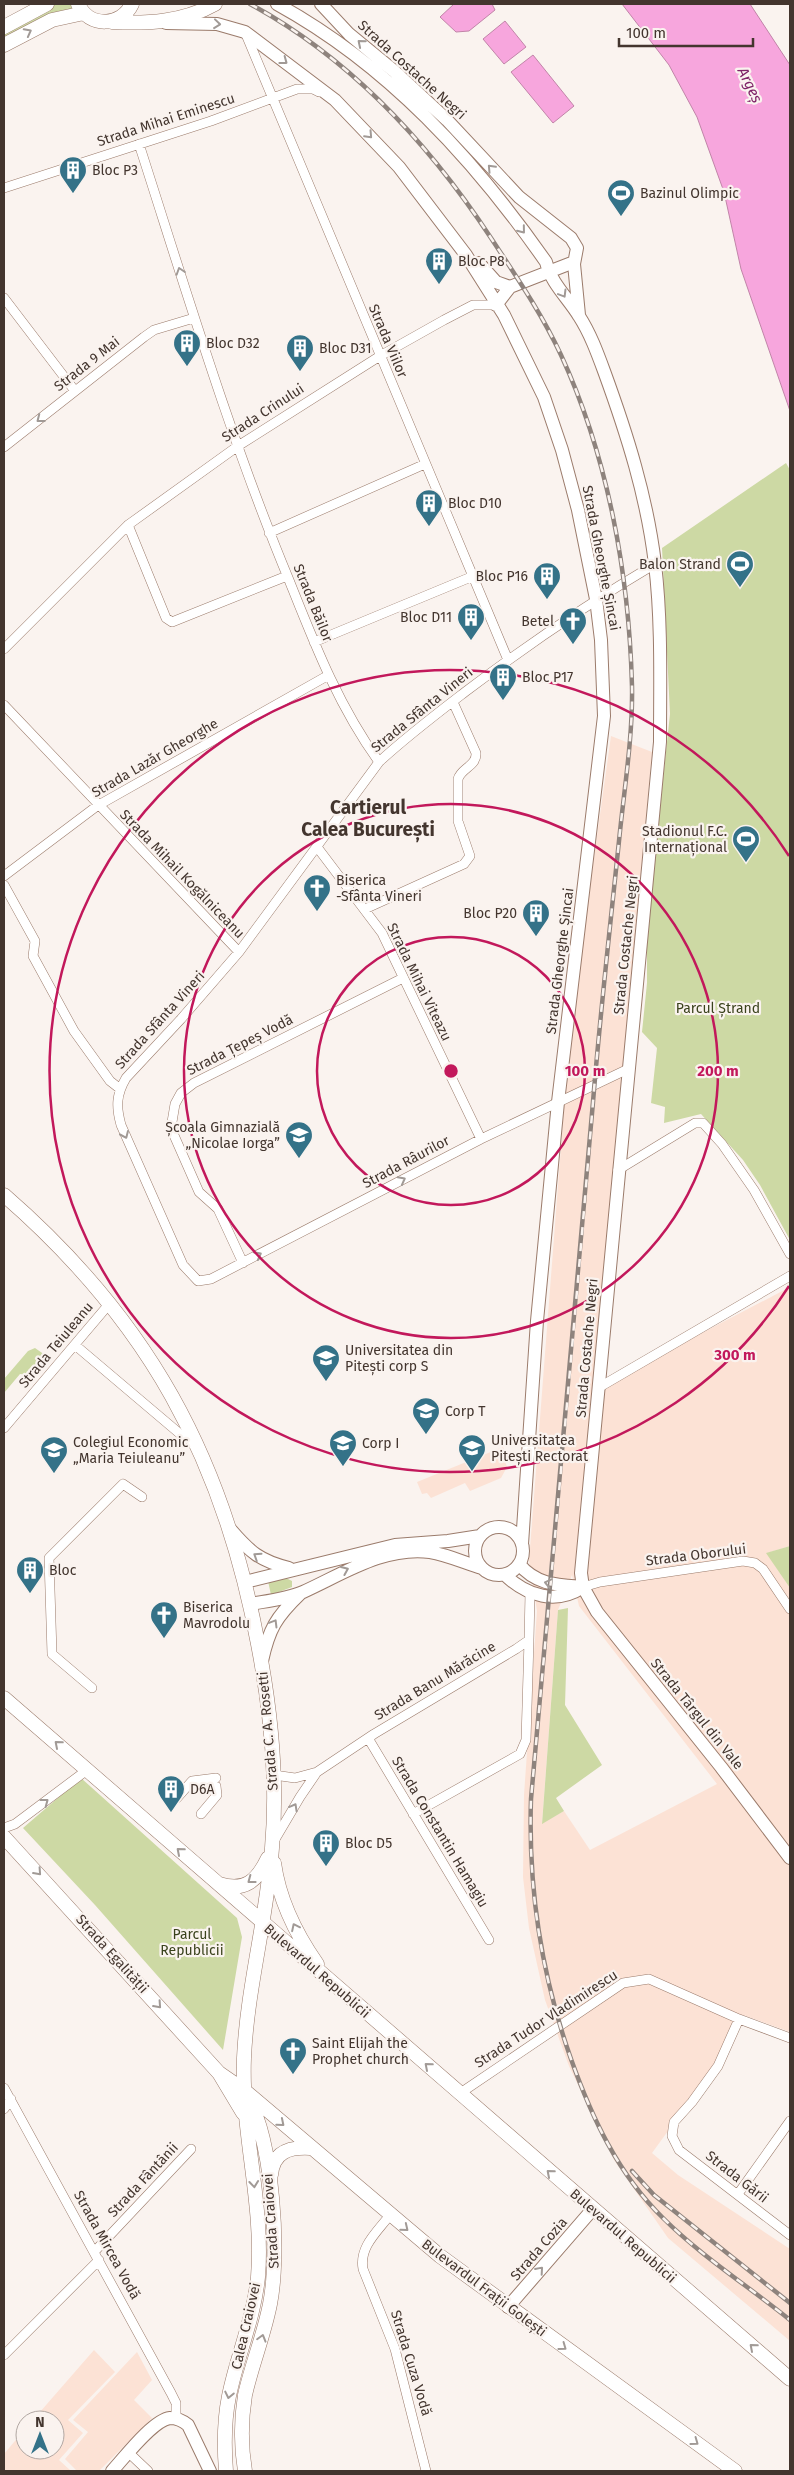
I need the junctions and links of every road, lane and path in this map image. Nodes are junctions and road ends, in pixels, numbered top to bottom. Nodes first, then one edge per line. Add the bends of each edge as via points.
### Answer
1 (47, 4) edge
2 (132, 4) edge
3 (215, 4) edge
4 (277, 4) edge
5 (321, 4) edge
6 (81, 8) edge
7 (112, 22) junction
8 (153, 22) junction
9 (4, 27) edge
10 (245, 32) junction
11 (4, 44) edge
12 (273, 99) junction
13 (336, 100) junction
14 (139, 144) junction
15 (482, 177) junction
16 (4, 188) edge
17 (525, 202) junction
18 (466, 255) junction
19 (574, 262) junction
20 (548, 271) junction
21 (510, 287) junction
22 (4, 298) edge
23 (496, 305) junction
24 (7, 310) edge
25 (579, 316) junction
26 (194, 318) junction
27 (380, 356) junction
28 (75, 391) junction
29 (238, 446) junction
30 (4, 447) edge
31 (425, 464) junction
32 (128, 525) junction
33 (269, 533) junction
34 (655, 564) junction
35 (287, 576) junction
36 (471, 577) junction
37 (596, 599) junction
38 (314, 642) junction
39 (4, 649) edge
40 (508, 660) junction
41 (327, 676) junction
42 (452, 702) junction
43 (4, 705) edge
44 (379, 762) junction
45 (97, 806) junction
46 (317, 847) junction
47 (4, 876) edge
48 (4, 884) edge
49 (365, 909) junction
50 (239, 952) junction
51 (403, 978) junction
52 (628, 1069) junction
53 (119, 1088) junction
54 (558, 1102) junction
55 (481, 1138) junction
56 (618, 1170) junction
57 (4, 1195) edge
58 (790, 1254) edge
59 (243, 1263) junction
60 (790, 1276) edge
61 (110, 1303) junction
62 (75, 1345) junction
63 (598, 1388) junction
64 (4, 1428) edge
65 (198, 1446) junction
66 (142, 1497) dead end
67 (525, 1507) junction
68 (506, 1528) junction
69 (231, 1530) junction
70 (480, 1536) junction
71 (522, 1544) junction
72 (519, 1564) junction
73 (482, 1568) junction
74 (291, 1569) junction
75 (505, 1575) junction
76 (246, 1582) junction
77 (583, 1587) junction
78 (302, 1592) junction
79 (530, 1593) junction
80 (250, 1604) junction
81 (790, 1609) edge
82 (529, 1640) junction
83 (262, 1663) junction
84 (92, 1688) dead end
85 (4, 1698) edge
86 (368, 1738) junction
87 (87, 1770) junction
88 (317, 1772) junction
89 (274, 1776) junction
90 (177, 1798) dead end
91 (201, 1814) dead end
92 (413, 1814) junction
93 (4, 1828) edge
94 (4, 1837) edge
95 (272, 1847) junction
96 (790, 1858) edge
97 (216, 1884) junction
98 (261, 1923) junction
99 (489, 1940) dead end
100 (330, 1983) junction
101 (739, 2019) junction
102 (790, 2038) edge
103 (219, 2072) junction
104 (4, 2088) edge
105 (244, 2091) junction
106 (459, 2094) junction
107 (11, 2099) junction
108 (4, 2109) edge
109 (245, 2116) junction
110 (790, 2121) edge
111 (191, 2148) dead end
112 (310, 2148) junction
113 (270, 2185) junction
114 (738, 2194) junction
115 (592, 2210) junction
116 (390, 2215) junction
117 (790, 2234) edge
118 (97, 2255) junction
119 (508, 2307) junction
120 (4, 2355) edge
121 (790, 2379) edge
122 (176, 2418) junction
123 (129, 2453) junction
124 (112, 2471) edge
125 (148, 2471) edge
126 (210, 2471) edge
127 (226, 2471) edge
128 (244, 2471) edge
129 (426, 2471) edge
130 (735, 2471) edge

1 - 9 main road
2 - 7 main road via 126,14
3 - 8 main road via 187,16
4 - 15 main road, Strada Costache Negri via 333,40 383,78 438,129
17 -> 5 main road, Strada Costache Negri via 441,114 349,34
6 - 7 main road via 97,21
11 -> 6 main road
7 - 8 main road
8 -> 10 main road, Strada Gheorghe Șincai via 217,24
10 - 12 street, Strada Viilor
10 -> 13 main road, Strada Gheorghe Șincai
12 - 13 street, Strada Mihai Eminescu via 305,88
12 - 14 street, Strada Mihai Eminescu
12 - 27 street, Strada Viilor
13 -> 18 main road, Strada Gheorghe Șincai via 399,167
14 - 16 street, Strada Mihai Eminescu
26 -> 14 street, Strada Băilor
15 - 17 main road, Strada Costache Negri
15 -> 20 main road, Strada Costache Negri via 541,254
17 - 19 main road, Strada Costache Negri via 571,238 577,248
18 - 21 main road via 496,282
18 - 23 main road, Strada Gheorghe Șincai
19 - 20 main road
19 - 25 main road, Strada Costache Negri
20 - 21 main road
20 -> 25 main road, Strada Costache Negri
21 - 23 main road
22 - 24 street
23 - 27 street, Strada Crinului via 474,305
23 - 37 main road, Strada Gheorghe Șincai via 534,374 553,424 576,502
24 - 28 street
25 - 34 main road, Strada Costache Negri via 596,350 632,453
26 - 28 street, Strada 9 Mai via 154,330
26 - 29 street, Strada Băilor
27 - 29 street, Strada Crinului
27 - 31 street, Strada Viilor
28 -> 30 street, Strada 9 Mai
29 - 32 street, Strada Crinului
29 - 33 street, Strada Băilor
31 - 33 street
31 - 36 street, Strada Viilor
32 - 35 street via 166,618 172,622
32 - 39 street, Strada Crinului
33 - 35 street, Strada Băilor
34 - 37 street, Strada Sfânta Vineri
34 - 52 main road, Strada Costache Negri via 659,749
35 - 38 street, Strada Băilor
36 - 38 street
36 - 40 street, Strada Viilor
37 - 40 street, Strada Sfânta Vineri
37 - 54 main road, Strada Gheorghe Șincai via 604,681 603,737
38 - 41 street, Strada Băilor
40 - 42 street, Strada Sfânta Vineri
41 - 44 street, Strada Băilor
41 - 45 street, Strada Lazăr Gheorghe
42 - 44 street, Strada Sfânta Vineri
42 - 49 street via 476,753 474,762 459,773 458,779 458,821 470,856 464,864
43 - 45 street, Strada Mihail Kogălniceanu
44 - 46 street, Strada Sfânta Vineri
45 - 47 street, Strada Lazăr Gheorghe
45 - 50 street, Strada Mihail Kogălniceanu
46 - 49 street, Strada Mihai Viteazu
46 - 50 street, Strada Sfânta Vineri
48 - 53 street via 35,941 33,956 74,1031 110,1081
49 - 51 street, Strada Mihai Viteazu via 382,933
50 - 53 street, Strada Sfânta Vineri
51 - 55 street, Strada Mihai Viteazu
51 - 59 street, Strada Țepeș Vodă via 194,1083 181,1093 175,1104 173,1133 199,1192 218,1209
52 - 54 street, Strada Râurilor
52 - 56 main road, Strada Costache Negri
53 -> 59 street, Strada Râurilor via 116,1102 121,1126 183,1265 198,1281 210,1280
54 - 55 street, Strada Râurilor
54 - 67 main road, Strada Gheorghe Șincai via 537,1321
59 -> 55 street, Strada Râurilor
56 - 58 street via 695,1123 702,1122 722,1144 754,1190
56 - 63 main road, Strada Costache Negri
57 - 61 main road, Strada C. A. Rosetti via 66,1254
60 - 63 street
61 - 62 street, Strada Teiuleanu
61 - 65 main road, Strada C. A. Rosetti via 152,1363
62 - 64 street, Strada Teiuleanu
62 - 65 street
63 - 77 main road, Strada Costache Negri via 581,1573
65 - 69 main road, Strada C. A. Rosetti
66 - 84 street via 123,1484 49,1558 52,1654
67 - 68 main road
67 - 71 main road, Strada Gheorghe Șincai
68 - 70 main road via 492,1528
68 - 71 main road
74 -> 69 main road via 259,1558
69 - 76 main road, Strada C. A. Rosetti
70 - 73 main road via 475,1556
70 - 74 main road via 448,1542 395,1545
71 - 72 main road
72 - 75 main road
77 -> 72 main road via 542,1582 528,1575
73 - 75 main road via 493,1575
78 -> 73 main road via 359,1564 404,1553 441,1554
74 - 76 main road
75 - 79 main road
76 - 80 main road, Strada C. A. Rosetti
77 - 79 main road via 558,1597
77 - 81 street, Strada Oborului via 743,1561 755,1563 763,1569
77 - 96 main road, Strada Târgul din Vale via 597,1612
78 - 80 main road
83 -> 78 main road via 273,1622
79 - 82 street
80 - 83 main road, Strada C. A. Rosetti
82 - 86 street, Strada Banu Mărăcine
82 - 92 street via 526,1740 520,1754
83 - 89 main road, Strada C. A. Rosetti
87 -> 85 main road, Bulevardul Republicii
86 - 88 street, Strada Banu Mărăcine
86 - 92 street, Strada Constantin Hamagiu
93 -> 87 street via 16,1824
97 -> 87 main road, Bulevardul Republicii
88 - 89 street, Strada Banu Mărăcine via 295,1778
95 -> 88 street, Strada Banu Mărăcine
89 - 95 main road, Strada C. A. Rosetti
90 - 91 street via 192,1781 216,1782 217,1795
92 - 99 street, Strada Constantin Hamagiu
94 -> 103 main road, Strada Egalității
95 -> 97 main road via 265,1865 249,1883 236,1888
95 - 98 main road, Strada C. A. Rosetti
100 -> 95 main road via 294,1926 279,1887
97 - 98 main road, Bulevardul Republicii
98 - 100 main road, Bulevardul Republicii
98 - 105 main road, Strada C. A. Rosetti via 246,2033
106 -> 100 main road, Bulevardul Republicii
101 - 102 street, Strada Tudor Vladimirescu
101 - 106 street, Strada Tudor Vladimirescu via 649,1979 637,1979 623,1983
101 - 114 street, Strada Gării via 718,2066 674,2122 672,2136 679,2150
103 - 105 main road, Bulevardul Frații Golești
103 - 109 main road
104 - 107 street, Strada Mircea Vodă
105 - 109 main road, Calea Craiovei
105 -> 112 main road, Bulevardul Frații Golești
105 - 113 main road, Strada Craiovei via 259,2124
115 -> 106 main road, Bulevardul Republicii
107 - 108 street
107 - 118 street, Strada Mircea Vodă
109 -> 127 main road, Calea Craiovei via 256,2217 258,2279 229,2394 224,2436
110 - 114 street
111 - 118 street, Strada Fântânii
112 - 113 main road via 290,2148 277,2156 271,2169
112 - 116 main road, Bulevardul Frații Golești
128 -> 113 main road, Strada Craiovei via 242,2429 245,2397 274,2280 275,2241
114 - 117 street, Strada Gării
119 -> 115 main road, Strada Cozia
121 -> 115 main road, Bulevardul Republicii
116 -> 119 main road, Bulevardul Frații Golești
116 - 129 street, Strada Cuza Vodă via 361,2258 395,2349
118 - 120 street, Strada Fântânii
118 - 122 street, Strada Mircea Vodă via 176,2403
119 -> 130 main road, Bulevardul Frații Golești
122 - 123 main road via 161,2420
122 - 126 main road via 188,2425
123 - 124 main road
123 - 125 street

